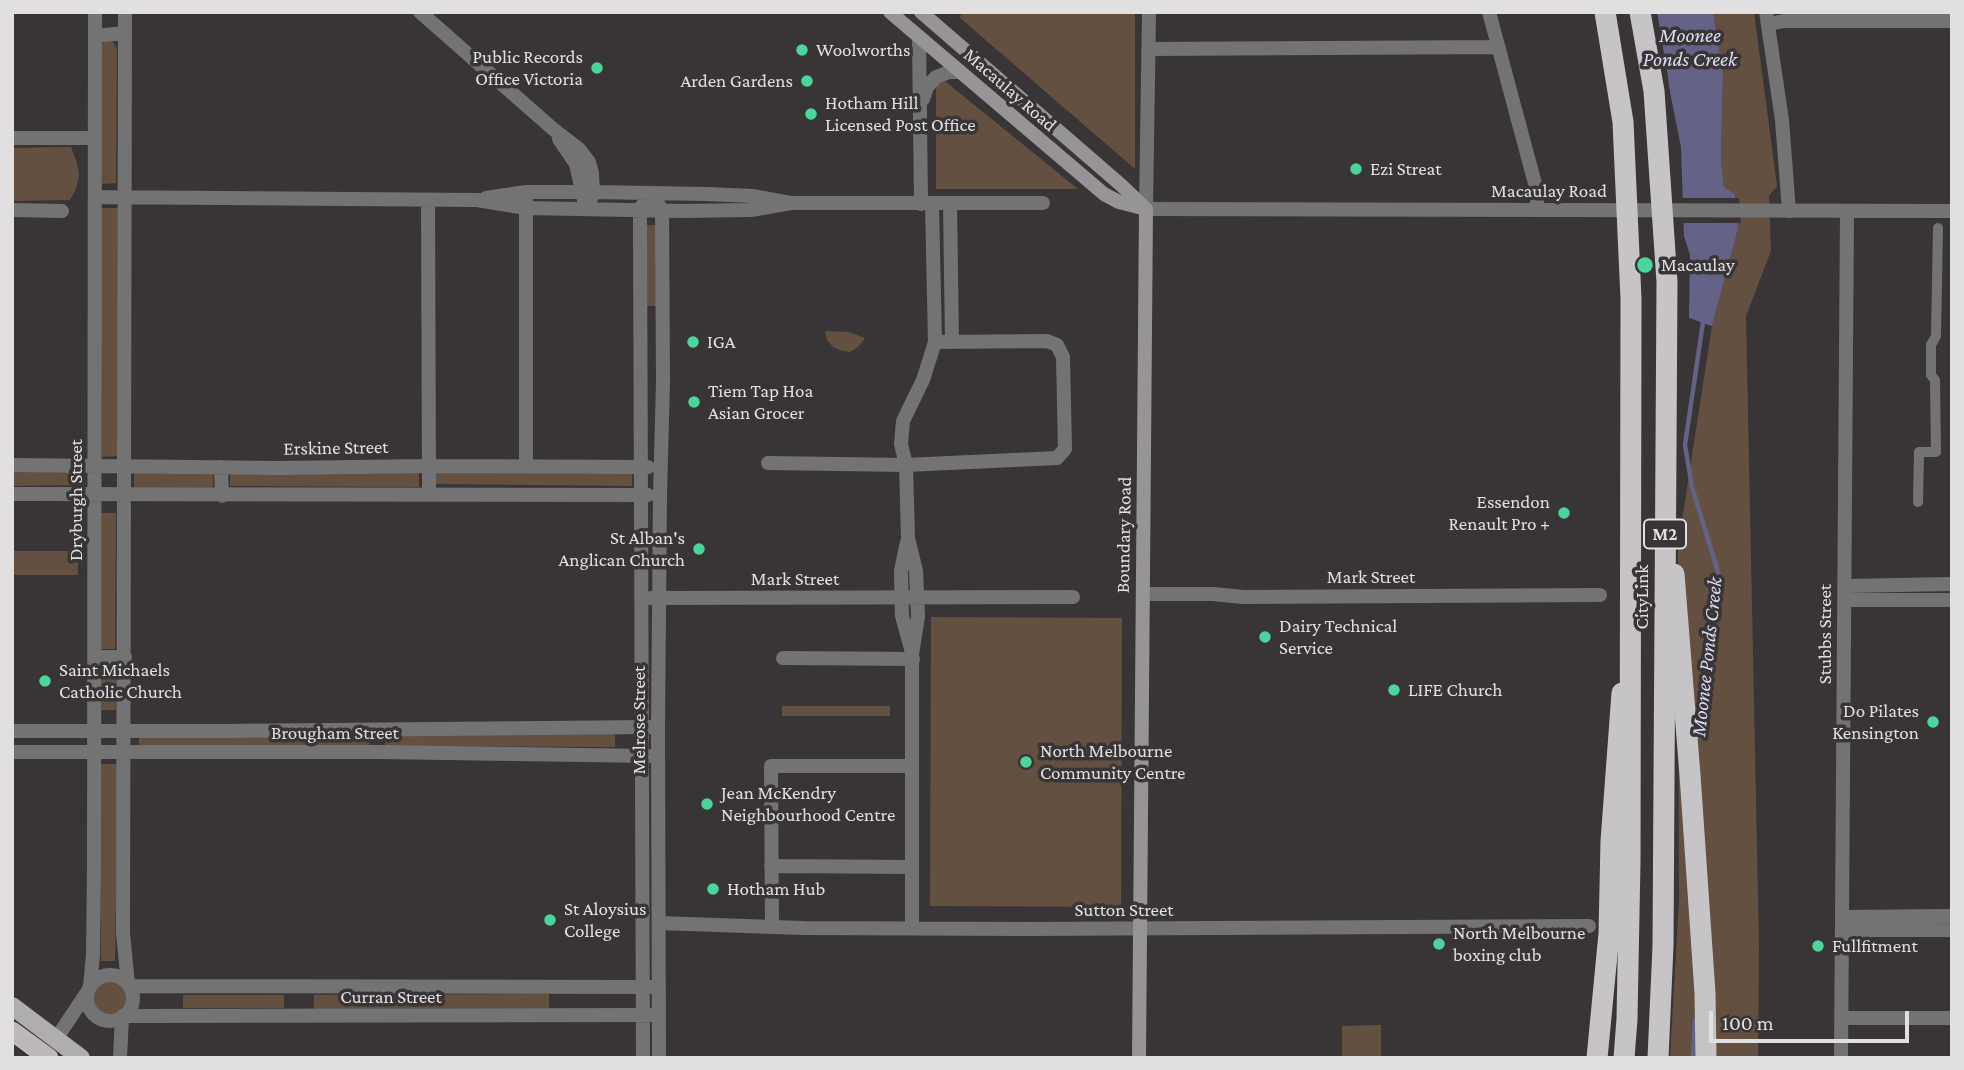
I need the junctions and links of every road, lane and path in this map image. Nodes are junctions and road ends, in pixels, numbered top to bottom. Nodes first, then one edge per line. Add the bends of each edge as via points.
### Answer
1 (95, 12) edge
2 (125, 12) edge
3 (420, 12) edge
4 (890, 12) edge
5 (1149, 12) edge
6 (1489, 12) edge
7 (1605, 12) edge
8 (1640, 12) edge
9 (932, 15) edge
10 (1768, 18) edge
11 (1952, 20) edge
12 (125, 33) junction
13 (95, 36) junction
14 (919, 37) junction
15 (1498, 47) junction
16 (1148, 49) junction
17 (960, 72) junction
18 (921, 107) junction
19 (12, 138) edge
20 (95, 138) junction
21 (526, 192) junction
22 (587, 192) junction
23 (650, 193) junction
24 (695, 193) junction
25 (96, 197) junction
26 (125, 198) junction
27 (428, 200) junction
28 (477, 200) junction
29 (759, 203) junction
30 (950, 203) junction
31 (1044, 203) dead end
32 (927, 204) junction
33 (526, 208) junction
34 (587, 209) junction
35 (640, 209) junction
36 (1146, 209) junction
37 (662, 210) junction
38 (1538, 210) junction
39 (12, 211) edge
40 (62, 211) dead end
41 (702, 211) junction
42 (1788, 211) junction
43 (1847, 211) junction
44 (1952, 211) edge
45 (1938, 228) dead end
46 (640, 315) junction
47 (663, 315) junction
48 (935, 342) junction
49 (952, 342) junction
50 (663, 382) junction
51 (639, 383) junction
52 (768, 463) dead end
53 (12, 465) edge
54 (906, 465) junction
55 (94, 466) junction
56 (125, 466) junction
57 (429, 466) junction
58 (526, 466) junction
59 (221, 467) junction
60 (641, 467) junction
61 (661, 467) junction
62 (1666, 471) junction
63 (429, 493) junction
64 (12, 494) edge
65 (95, 494) junction
66 (125, 495) junction
67 (641, 495) junction
68 (660, 495) junction
69 (222, 496) junction
70 (1918, 502) dead end
71 (1629, 582) junction
72 (1952, 584) edge
73 (1845, 593) junction
74 (1143, 594) junction
75 (1600, 595) dead end
76 (1073, 597) dead end
77 (643, 598) junction
78 (659, 598) junction
79 (909, 599) junction
80 (1952, 600) edge
81 (94, 657) junction
82 (125, 657) junction
83 (913, 657) junction
84 (783, 658) dead end
85 (643, 727) junction
86 (658, 727) junction
87 (123, 730) junction
88 (378, 730) junction
89 (12, 731) edge
90 (67, 731) junction
91 (94, 731) junction
92 (12, 752) edge
93 (67, 752) junction
94 (93, 752) junction
95 (124, 752) junction
96 (378, 752) junction
97 (642, 756) junction
98 (658, 756) junction
99 (912, 766) junction
100 (643, 838) junction
101 (659, 838) junction
102 (771, 866) junction
103 (912, 867) junction
104 (1952, 916) edge
105 (659, 923) junction
106 (1842, 924) junction
107 (1589, 926) dead end
108 (772, 927) junction
109 (912, 928) junction
110 (1139, 928) junction
111 (1952, 930) edge
112 (129, 985) junction
113 (643, 987) junction
114 (660, 987) junction
115 (89, 988) junction
116 (12, 1006) edge
117 (644, 1015) junction
118 (660, 1015) junction
119 (122, 1017) junction
120 (1842, 1018) junction
121 (1952, 1018) edge
122 (12, 1031) edge
123 (56, 1039) junction
124 (27, 1051) edge
125 (49, 1058) edge
126 (81, 1058) edge
127 (120, 1058) edge
128 (643, 1058) edge
129 (659, 1058) edge
130 (1139, 1058) edge
131 (1597, 1058) edge
132 (1624, 1058) edge
133 (1658, 1058) edge
134 (1706, 1058) edge
135 (1841, 1058) edge

1 - 13 street, Dryburgh Street
2 - 12 street
3 - 22 street via 576,146 592,173
4 - 14 main road, Macaulay Road
5 - 16 street, Boundary Road
6 - 15 street
7 - 71 highway, CityLink / M2, bridge via 1626,155 1631,299
8 - 62 highway, CityLink / M2, bridge via 1654,91 1667,282
9 - 14 main road
9 - 36 main road, Macaulay Road
10 - 11 street
10 - 42 street
12 - 13 street
12 - 26 street
13 - 20 street, Dryburgh Street
14 - 17 main road, Macaulay Road
14 - 18 street
15 - 16 street
15 - 38 street via 1537,191
16 - 36 street, Boundary Road
17 - 18 street via 932,80
17 - 36 main road, Macaulay Road via 1107,196
18 - 32 street
19 - 20 street
20 - 25 street, Dryburgh Street
21 - 22 street
21 - 28 street
21 - 33 street
22 - 23 street
22 - 34 street
23 - 24 street
23 - 35 street
23 - 37 street
24 - 29 street
24 - 41 street
25 - 26 street
25 - 55 street, Dryburgh Street
26 - 27 street
26 - 56 street
27 - 28 street
27 - 57 street
28 - 33 street
29 - 32 street
29 - 41 street
30 - 31 street
30 - 32 street
30 - 49 street
32 - 48 street
33 - 34 street
33 - 58 street
34 - 35 street
35 - 37 street
35 - 46 street, Melrose Street
36 - 38 street, Macaulay Road
36 - 74 main road, Boundary Road
37 - 41 street
37 - 47 street, Melrose Street
38 - 42 street, Macaulay Road
39 - 40 street
42 - 43 street, Macaulay Road
43 - 44 street, Macaulay Road
43 - 73 street, Stubbs Street
45 - 70 street via 1936,336 1931,345 1936,452 1919,452
46 - 47 street
46 - 51 street, Melrose Street
47 - 50 street, Melrose Street
48 - 49 street
48 - 54 street via 903,421 901,444
49 - 54 street via 1047,341 1056,345 1063,357 1065,449 1057,458
50 - 51 street
50 - 61 street, Melrose Street
51 - 60 street, Melrose Street
52 - 54 street
53 - 55 street, Erskine Street
54 - 79 street via 908,538 916,571
55 - 56 street, Erskine Street
55 - 65 street, Dryburgh Street
56 - 59 street, Erskine Street
56 - 66 street
57 - 58 street, Erskine Street
57 - 59 street, Erskine Street
57 - 63 street
58 - 60 street, Erskine Street
59 - 69 street
60 - 61 street, Erskine Street
60 - 67 street, Melrose Street
61 - 68 street, Melrose Street
62 - 133 highway, CityLink / M2, bridge
62 - 134 highway, bridge
63 - 67 street
63 - 69 street
64 - 65 street
65 - 66 street
65 - 81 street, Dryburgh Street
66 - 69 street
66 - 82 street
67 - 68 street
67 - 77 street, Melrose Street
68 - 78 street, Melrose Street
71 - 131 highway, bridge via 1609,934
71 - 132 highway, CityLink / M2, bridge via 1630,861
72 - 73 street
73 - 80 street
73 - 106 street, Stubbs Street
74 - 75 street, Mark Street
74 - 110 main road, Boundary Road
76 - 79 street, Mark Street
77 - 78 street, Mark Street
77 - 85 street, Melrose Street
78 - 79 street, Mark Street
78 - 86 street, Melrose Street
79 - 83 street via 918,617
81 - 82 street
81 - 91 street, Dryburgh Street
82 - 87 street
83 - 84 street
83 - 99 street
85 - 86 street, Brougham Street
85 - 88 street, Brougham Street
85 - 97 street, Melrose Street
86 - 98 street, Melrose Street
87 - 88 street, Brougham Street
87 - 91 street, Brougham Street
87 - 95 street
88 - 96 street
89 - 90 street, Brougham Street
90 - 91 street, Brougham Street
90 - 93 street
91 - 94 street, Dryburgh Street
92 - 93 street, Brougham Street
93 - 94 street, Brougham Street
94 - 95 street, Brougham Street
94 - 115 street, Dryburgh Street
95 - 96 street, Brougham Street
95 - 112 street via 123,949
96 - 97 street, Brougham Street
97 - 98 street, Brougham Street
97 - 100 street, Melrose Street
98 - 101 street, Melrose Street
99 - 102 street via 771,766
99 - 103 street
100 - 101 street
100 - 113 street, Melrose Street
101 - 105 street, Melrose Street
102 - 103 street
102 - 108 street
103 - 109 street
104 - 106 street
105 - 108 street, Sutton Street
105 - 114 street, Melrose Street
106 - 111 street
106 - 120 street, Stubbs Street
107 - 110 street, Sutton Street
108 - 109 street, Sutton Street
109 - 110 street, Sutton Street
110 - 130 main road, Boundary Road
112 - 113 street, Curran Street
112 - 115 street via 110,975 98,978
112 - 119 street via 132,1000
113 - 114 street, Curran Street
113 - 117 street, Melrose Street
114 - 118 street, Melrose Street
115 - 119 street via 89,1006 96,1015 107,1020
115 - 123 street, Dryburgh Street
116 - 123 main road
117 - 118 street, Curran Street
117 - 119 street, Curran Street
117 - 128 street, Melrose Street
118 - 129 street, Melrose Street
119 - 127 street
120 - 121 street
120 - 135 street, Stubbs Street
122 - 124 highway
123 - 126 main road
124 - 125 highway

